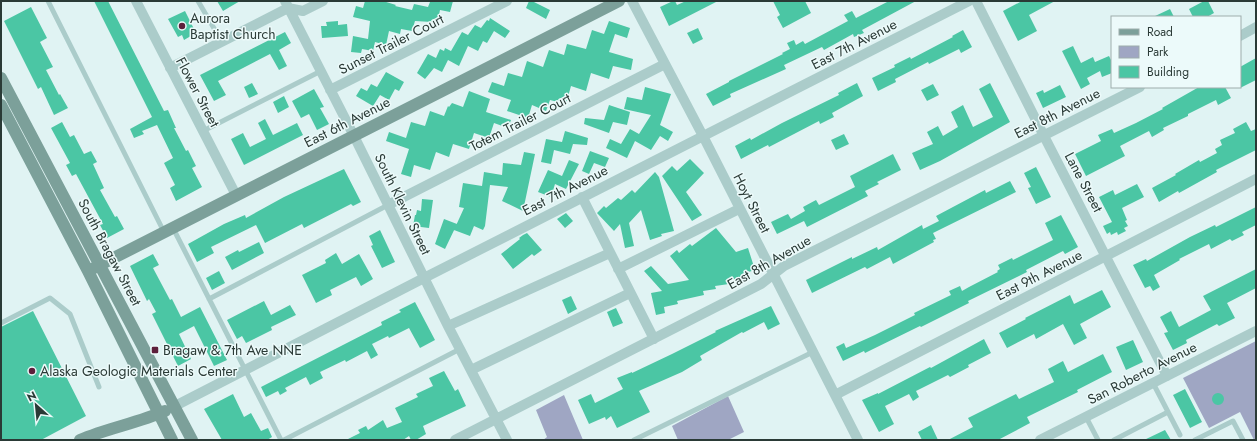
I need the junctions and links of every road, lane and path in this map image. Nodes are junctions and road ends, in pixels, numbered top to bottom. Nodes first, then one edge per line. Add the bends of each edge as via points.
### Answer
1 (48, 1) edge
2 (198, 1) edge
3 (323, 1) edge
4 (507, 1) edge
5 (619, 1) edge
6 (632, 1) edge
7 (969, 1) edge
8 (976, 1) edge
9 (138, 2) edge
10 (287, 5) edge
11 (1256, 28) edge
12 (1241, 36) edge
13 (222, 42) junction
14 (665, 64) junction
15 (170, 68) junction
16 (321, 71) junction
17 (1, 78) edge
18 (1138, 88) edge
19 (330, 90) junction
20 (1, 105) edge
21 (203, 131) junction
22 (354, 136) junction
23 (703, 136) junction
24 (1044, 136) junction
25 (1256, 179) edge
26 (236, 195) junction
27 (582, 197) junction
28 (388, 205) junction
29 (739, 209) junction
30 (169, 230) junction
31 (610, 253) junction
32 (1106, 256) junction
33 (99, 265) junction
34 (618, 269) junction
35 (88, 271) junction
36 (773, 275) junction
37 (424, 278) junction
38 (630, 292) junction
39 (209, 299) junction
40 (1, 323) edge
41 (448, 326) junction
42 (1256, 331) edge
43 (654, 339) junction
44 (460, 349) junction
45 (813, 352) junction
46 (245, 370) junction
47 (471, 370) junction
48 (1167, 376) junction
49 (1153, 383) junction
50 (99, 387) dead end
51 (835, 394) junction
52 (175, 406) junction
53 (1168, 412) junction
54 (159, 414) junction
55 (1086, 417) junction
56 (496, 419) junction
57 (1180, 435) dead end
58 (80, 440) edge
59 (172, 440) edge
60 (192, 440) edge
61 (281, 440) edge
62 (284, 440) edge
63 (455, 440) edge
64 (507, 440) edge
65 (634, 440) edge
66 (858, 440) edge
67 (1040, 440) edge
68 (1098, 440) edge
69 (1114, 440) edge
70 (1196, 440) edge
71 (1243, 440) edge

1 - 30 lane
2 - 13 lane
3 - 10 street via 303,11
4 - 19 street, Sunset Trailer Court
5 - 22 main road, East 6th Avenue
6 - 14 street, Hoyt Street
7 - 23 street, East 7th Avenue
8 - 24 street, Lane Street
9 - 15 street, Flower Street
10 - 13 street
10 - 16 street, South Klevin Street
11 - 12 street
13 - 15 street
14 - 23 street, Hoyt Street
14 - 28 street, Totem Trailer Court
15 - 21 street, Flower Street
16 - 19 street, South Klevin Street
16 - 21 lane
17 - 33 main road, South Bragaw Street
18 - 24 street, East 8th Avenue
19 - 22 street, South Klevin Street
20 - 35 main road, South Bragaw Street
21 - 26 street, Flower Street
22 - 26 main road, East 6th Avenue
22 - 28 street, South Klevin Street
23 - 27 street, East 7th Avenue
23 - 29 street, Hoyt Street
24 - 32 street, Lane Street
24 - 36 street, East 8th Avenue via 784,266
25 - 32 street, East 9th Avenue
26 - 30 main road, East 6th Avenue
27 - 31 street
27 - 37 street, East 7th Avenue
28 - 37 street, South Klevin Street
28 - 39 lane
29 - 34 street
29 - 36 street, Hoyt Street
30 - 33 main road, East 6th Avenue
30 - 39 lane
31 - 34 street
31 - 41 street
32 - 48 street, Lane Street
32 - 51 street, East 9th Avenue
33 - 35 main road, East 6th Avenue
33 - 52 main road, South Bragaw Street
34 - 38 street
35 - 54 main road, South Bragaw Street
36 - 43 street, East 8th Avenue via 761,284
36 - 45 street, Hoyt Street
37 - 41 street, South Klevin Street
37 - 46 street, East 7th Avenue
38 - 43 street
38 - 47 street
39 - 46 lane
40 - 50 lane via 50,298 70,314
41 - 44 street, South Klevin Street
42 - 48 street, San Roberto Avenue
43 - 56 street, East 8th Avenue
44 - 47 street, South Klevin Street
44 - 62 lane
45 - 51 street, Hoyt Street
45 - 65 lane
46 - 52 street, East 7th Avenue
46 - 61 lane
47 - 56 street, South Klevin Street
48 - 49 street, San Roberto Avenue
49 - 53 lane
49 - 55 street, San Roberto Avenue
51 - 66 street, Hoyt Street
52 - 54 main road
52 - 60 main road, South Bragaw Street
53 - 57 lane
53 - 69 lane
54 - 58 main road
54 - 59 main road, South Bragaw Street
55 - 67 street, San Roberto Avenue
55 - 68 lane
56 - 63 street, East 8th Avenue
56 - 64 street, South Klevin Street
70 - 71 lane via 1232,421

